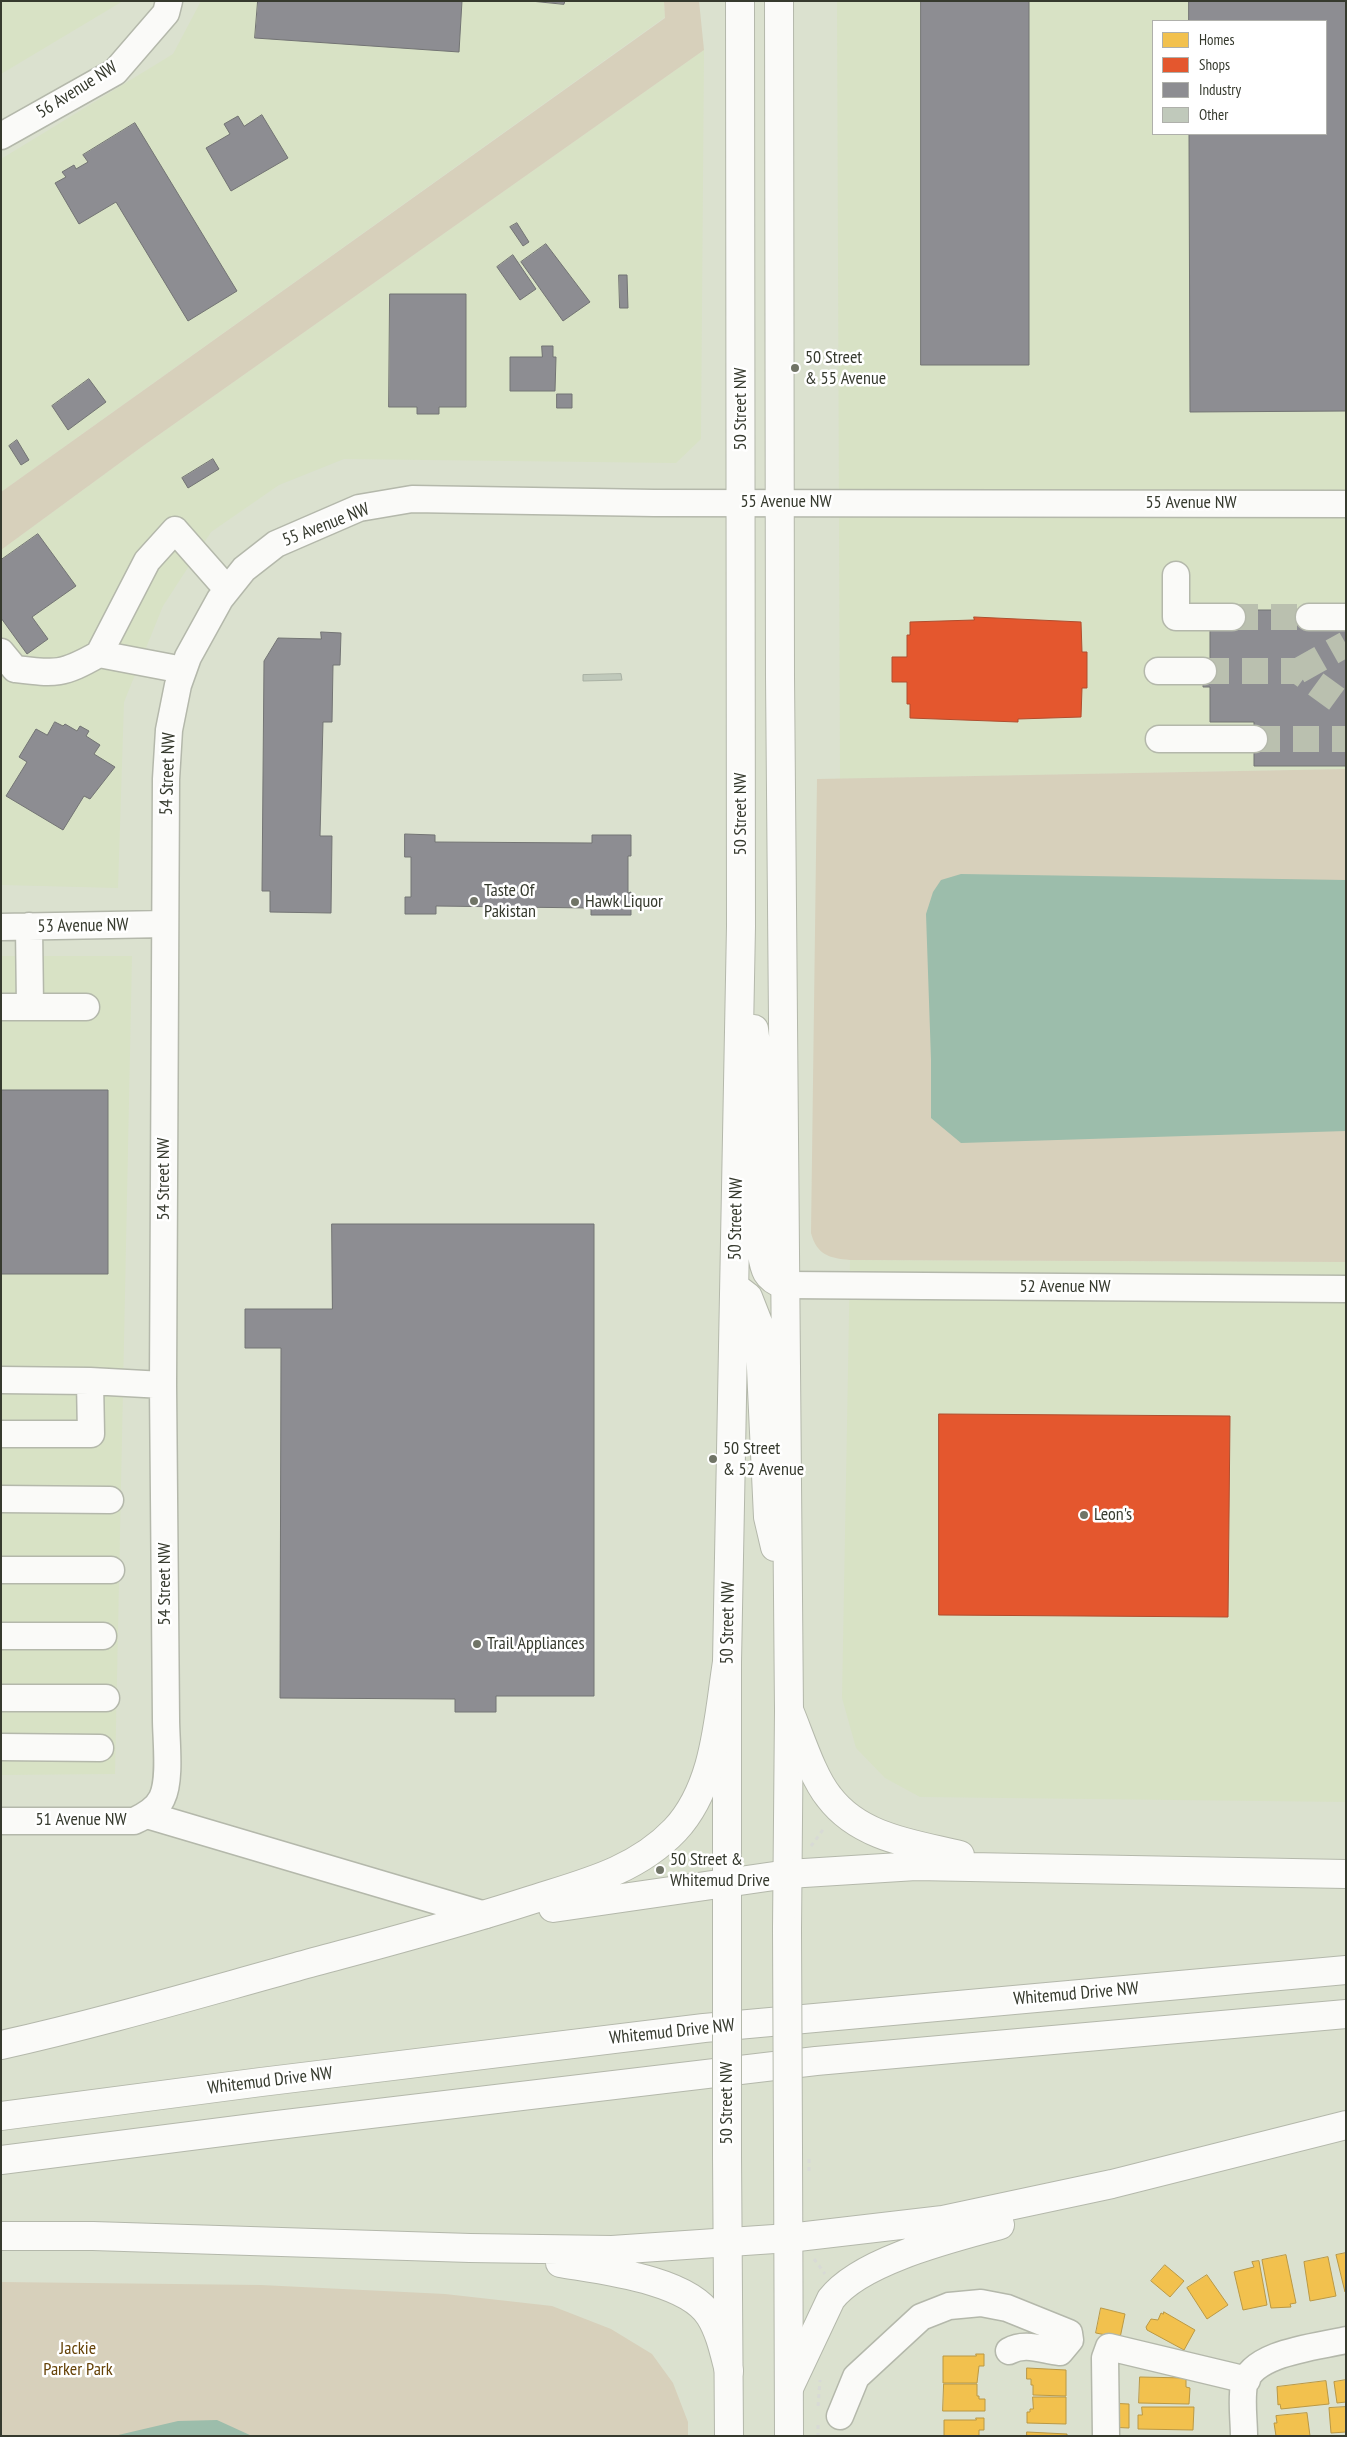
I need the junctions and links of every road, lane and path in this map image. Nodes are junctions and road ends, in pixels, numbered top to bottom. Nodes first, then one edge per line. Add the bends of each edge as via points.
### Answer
1 (740, 1) edge
2 (779, 1) edge
3 (167, 7) edge
4 (1, 136) edge
5 (741, 503) junction
6 (781, 503) junction
7 (1346, 504) edge
8 (244, 569) joint
9 (1176, 575) dead end
10 (227, 590) junction
11 (1232, 617) tunnel mouth
12 (1309, 617) tunnel mouth
13 (1346, 617) edge
14 (1, 652) edge
15 (99, 654) junction
16 (183, 670) junction
17 (1158, 671) dead end
18 (1203, 671) tunnel mouth
19 (1159, 739) dead end
20 (1254, 739) tunnel mouth
21 (165, 924) junction
22 (29, 926) junction
23 (741, 926) junction
24 (1, 927) edge
25 (1, 1007) edge
26 (30, 1007) junction
27 (86, 1007) dead end
28 (785, 1284) junction
29 (735, 1287) junction
30 (1346, 1289) edge
31 (1, 1380) edge
32 (90, 1381) junction
33 (163, 1385) junction
34 (1, 1434) edge
35 (1, 1499) edge
36 (110, 1500) dead end
37 (1, 1570) edge
38 (111, 1570) dead end
39 (787, 1600) junction
40 (1, 1636) edge
41 (103, 1636) dead end
42 (727, 1662) junction
43 (1, 1698) edge
44 (106, 1698) dead end
45 (789, 1710) junction
46 (1, 1747) edge
47 (100, 1748) dead end
48 (152, 1810) junction
49 (1, 1821) edge
50 (827, 1825) dead end
51 (810, 1848) dead end
52 (1010, 1867) junction
53 (788, 1874) junction
54 (1346, 1874) edge
55 (729, 1881) junction
56 (474, 1919) junction
57 (1346, 1970) edge
58 (1346, 2014) edge
59 (1, 2045) edge
60 (1, 2116) edge
61 (1346, 2125) edge
62 (1, 2160) edge
63 (1112, 2184) junction
64 (1, 2236) edge
65 (789, 2238) junction
66 (727, 2243) junction
67 (470, 2248) junction
68 (812, 2252) dead end
69 (826, 2275) dead end
70 (1346, 2340) edge
71 (1009, 2351) dead end
72 (729, 2370) junction
73 (820, 2377) dead end
74 (1247, 2380) junction
75 (789, 2388) junction
76 (840, 2416) dead end
77 (729, 2436) edge
78 (789, 2436) edge
79 (818, 2436) edge
80 (1106, 2436) edge
81 (1244, 2436) edge

1 - 5 main road, 50 Street NW
2 - 6 main road
3 - 4 street, 56 Avenue NW via 115,72
5 - 6 street, 55 Avenue NW
5 - 8 street, 55 Avenue NW via 412,499 359,508 317,525 276,544
5 - 23 main road, 50 Street NW
6 - 7 street, 55 Avenue NW
6 - 28 main road
8 - 10 street, 54 Street NW
9 - 11 street via 1176,617
10 - 15 street via 175,530 147,561
10 - 16 street, 54 Street NW
12 - 13 street
14 - 15 street via 15,669 51,673 72,669
15 - 16 street
16 - 21 street, 54 Street NW via 169,730
17 - 18 street
19 - 20 street
21 - 22 street, 53 Avenue NW
21 - 33 street, 54 Street NW
22 - 24 street, 53 Avenue NW
22 - 26 street
23 - 28 main road via 758,1059 761,1248 764,1269 773,1281
23 - 29 main road, 50 Street NW
25 - 26 street
26 - 27 street
28 - 30 street, 52 Avenue NW
28 - 39 main road
29 - 39 main road via 748,1297 759,1325 768,1517
29 - 42 main road, 50 Street NW
31 - 32 street
32 - 33 street
32 - 34 street via 91,1434
33 - 48 street, 54 Street NW via 166,1761 164,1792
35 - 36 street
37 - 38 street
39 - 45 main road
40 - 41 street
42 - 55 main road, 50 Street NW
42 - 56 main road via 713,1753 691,1811 674,1830 647,1855 614,1873
43 - 44 street
45 - 52 main road via 829,1798 854,1821 883,1836
45 - 53 main road
46 - 47 street
48 - 49 street, 51 Avenue NW via 123,1822
48 - 56 street
50 - 51 path
52 - 53 main road via 916,1866
52 - 54 main road
53 - 55 main road
53 - 65 main road, bridge
55 - 56 main road
55 - 66 main road, 50 Street NW, bridge
56 - 59 main road
57 - 60 main road, Whitemud Drive NW via 704,2028
58 - 62 main road via 797,2064 278,2124
61 - 63 main road
63 - 65 main road via 943,2220
63 - 75 main road via 911,2253 838,2289
64 - 67 main road
65 - 66 main road
65 - 75 main road
66 - 67 main road via 612,2250
66 - 72 main road, 50 Street NW
67 - 72 main road via 613,2272 680,2293 695,2301 710,2316
68 - 69 path
70 - 74 street via 1271,2358 1254,2368
71 - 76 street via 1026,2346 1060,2352 1070,2340 1069,2333 1007,2308 982,2303 949,2306 920,2317 856,2376
72 - 77 main road, 50 Street NW
73 - 79 path
74 - 80 street via 1109,2347 1105,2358
74 - 81 street via 1244,2385
75 - 78 main road

